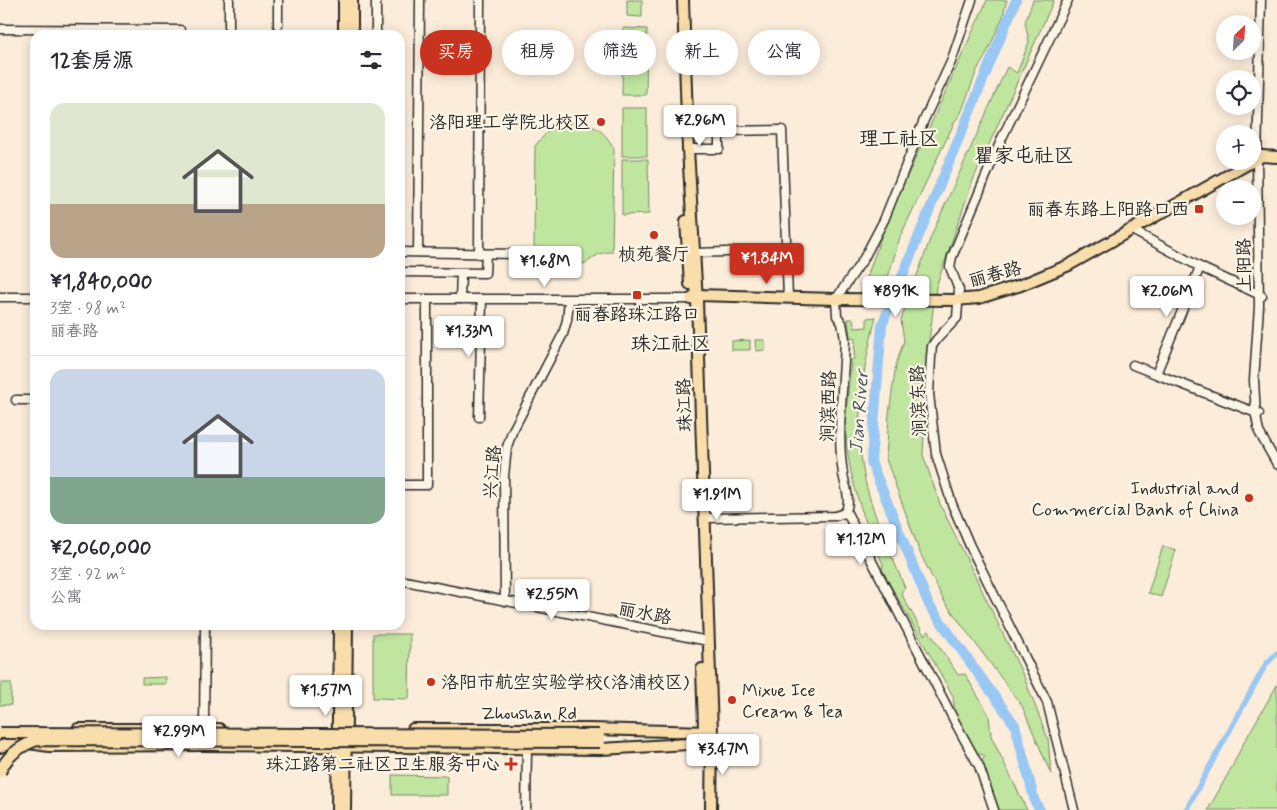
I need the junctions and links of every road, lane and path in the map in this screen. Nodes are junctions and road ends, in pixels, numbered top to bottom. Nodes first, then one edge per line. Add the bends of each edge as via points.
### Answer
1 (229, 0) edge
2 (278, 0) edge
3 (344, 0) edge
4 (352, 0) edge
5 (376, 0) edge
6 (420, 0) edge
7 (480, 0) edge
8 (677, 0) edge
9 (683, 0) edge
10 (972, 0) edge
11 (1068, 0) edge
12 (1261, 0) edge
13 (1266, 0) edge
14 (278, 25) dead end
15 (229, 27) dead end
16 (0, 29) edge
17 (180, 30) dead end
18 (344, 30) edge
19 (352, 30) edge
20 (376, 30) edge
21 (1260, 125) edge
22 (1261, 133) edge
23 (688, 148) junction
24 (1277, 157) edge
25 (1261, 160) edge
26 (1261, 160) edge
27 (1277, 162) edge
28 (1242, 170) edge
29 (1260, 170) edge
30 (1133, 231) junction
31 (786, 250) junction
32 (405, 252) edge
33 (418, 252) junction
34 (695, 253) junction
35 (482, 254) junction
36 (520, 254) dead end
37 (1200, 267) junction
38 (405, 272) edge
39 (461, 273) junction
40 (1262, 296) junction
41 (0, 297) edge
42 (30, 297) edge
43 (695, 298) junction
44 (788, 298) junction
45 (405, 299) edge
46 (427, 299) junction
47 (460, 299) junction
48 (482, 299) junction
49 (569, 300) junction
50 (837, 302) junction
51 (957, 302) junction
52 (1132, 365) dead end
53 (1156, 374) junction
54 (16, 400) dead end
55 (30, 400) edge
56 (1258, 414) junction
57 (479, 417) dead end
58 (1277, 454) edge
59 (1277, 464) edge
60 (405, 485) edge
61 (846, 511) junction
62 (704, 518) junction
63 (405, 581) edge
64 (505, 600) junction
65 (205, 630) edge
66 (339, 630) edge
67 (346, 630) edge
68 (705, 641) junction
69 (204, 729) junction
70 (0, 732) edge
71 (691, 732) junction
72 (708, 736) junction
73 (341, 738) junction
74 (599, 738) junction
75 (0, 740) edge
76 (15, 741) junction
77 (688, 744) junction
78 (0, 747) edge
79 (527, 749) junction
80 (0, 772) edge
81 (337, 810) edge
82 (345, 810) edge
83 (526, 810) edge
84 (705, 810) edge
85 (711, 810) edge
86 (994, 810) edge
87 (1074, 810) edge

1 - 15 street
2 - 14 street
3 - 18 main road
4 - 19 main road
5 - 20 street
6 - 33 street
7 - 35 street
8 - 43 main road, 珠江路
9 - 23 main road, 珠江路
10 - 50 street via 951,62 884,220
11 - 51 street via 1002,138 952,257 950,266 959,290
12 - 21 street, 上阳路
13 - 22 street, 上阳路
16 - 17 street
23 - 31 street via 719,148 719,131 782,130
23 - 34 main road, 珠江路
24 - 25 main road
26 - 27 main road, 丽春路
28 - 30 main road, 丽春路
29 - 40 street, 上阳路
30 - 37 street
30 - 51 main road, 丽春路 via 1069,265 1021,285
31 - 34 street
31 - 44 street
32 - 33 street
33 - 35 street
34 - 43 main road, 珠江路
35 - 36 street
35 - 39 street via 485,273
37 - 40 street
37 - 53 street
38 - 39 street
39 - 47 street
40 - 56 street, 上阳路
41 - 42 street
43 - 44 main road, 丽春路
43 - 49 street, 丽春路
43 - 50 main road, 丽春路
43 - 62 main road, 珠江路
43 - 68 main road, 珠江路
44 - 50 main road, 丽春路
45 - 46 street, 丽春路
46 - 47 street, 丽春路
46 - 60 street via 427,485
47 - 48 street, 丽春路
48 - 49 street, 丽春路
48 - 57 street
49 - 64 street, 兴江路 via 563,334 507,447 504,476
50 - 51 main road, 丽春路
50 - 61 street, 涧滨西路 via 837,316 845,339 840,428 848,500
51 - 87 street, 涧滨东路 via 957,318 932,346 930,394 936,454 970,546 1047,702
52 - 53 street
53 - 56 street
54 - 55 street
56 - 58 street, 上阳路
56 - 59 street, 上阳路 via 1259,432
61 - 62 street via 835,516
61 - 86 street, 涧滨西路 via 979,766
62 - 68 main road, 珠江路
63 - 64 street, 丽水路
64 - 68 street, 丽水路
65 - 69 street
66 - 73 main road
67 - 73 main road
68 - 72 main road, 珠江路
69 - 70 main road, Zhoushan Rd
69 - 73 main road, Zhoushan Rd
70 - 73 main road, Zhoushan Rd
70 - 74 main road, bridge
71 - 72 main road, Zhoushan Rd
71 - 73 main road, Zhoushan Rd via 590,729
71 - 74 main road
72 - 77 main road, Zhoushan Rd
72 - 84 main road, 珠江路
72 - 85 main road, 珠江路
73 - 76 main road, Zhoushan Rd via 49,738
73 - 79 main road, Zhoushan Rd
73 - 81 main road
73 - 82 main road
74 - 77 main road
74 - 80 main road, bridge via 37,740 21,746
75 - 76 main road, Zhoushan Rd
76 - 78 main road
77 - 79 main road, Zhoushan Rd
79 - 83 street

